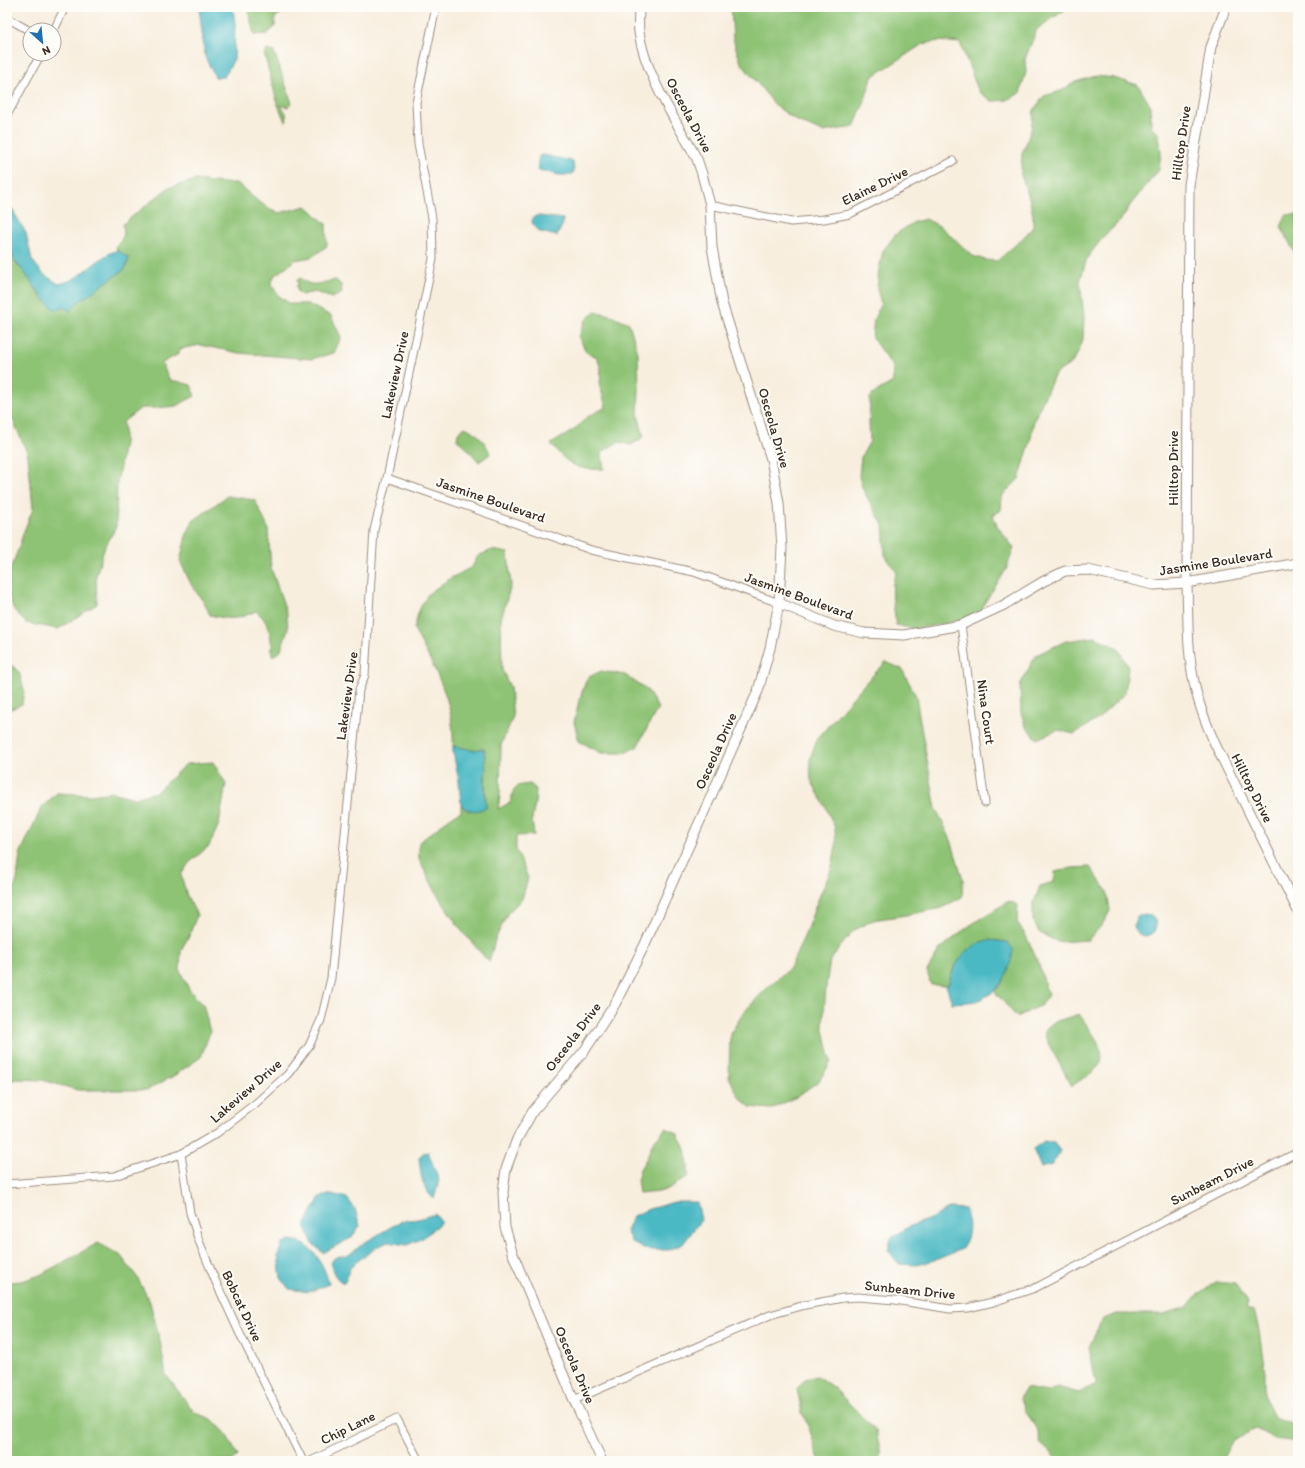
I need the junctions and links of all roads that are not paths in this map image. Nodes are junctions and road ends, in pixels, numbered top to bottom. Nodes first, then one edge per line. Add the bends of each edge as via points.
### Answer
1 (65, 7) edge
2 (436, 7) edge
3 (639, 7) edge
4 (1226, 7) edge
5 (7, 18) edge
6 (58, 22) edge
7 (22, 26) edge
8 (37, 62) edge
9 (7, 115) edge
10 (954, 161) dead end
11 (710, 205) junction
12 (387, 478) junction
13 (1298, 563) edge
14 (1187, 584) junction
15 (779, 603) junction
16 (961, 625) junction
17 (985, 803) dead end
18 (1298, 911) edge
19 (1298, 1152) edge
20 (181, 1154) junction
21 (7, 1184) edge
22 (574, 1400) junction
23 (303, 1461) edge
24 (311, 1461) edge
25 (418, 1461) edge
26 (602, 1461) edge

1 - 6 street
2 - 12 street, Lakeview Drive via 416,102 418,144 432,218 433,259
3 - 11 street, Osceola Drive via 639,30 644,54 653,78 697,159
4 - 14 street, Hilltop Drive via 1211,47 1189,185
5 - 7 street
8 - 9 street
10 - 11 street, Elaine Drive via 850,214 824,219 791,222
11 - 15 street, Osceola Drive via 712,247 722,303 771,460 779,503 782,548
12 - 15 street, Jasmine Boulevard via 591,550 694,572
12 - 20 street, Lakeview Drive via 374,530 365,675 358,690 331,978 321,1020 309,1046 288,1074 217,1133
13 - 14 street, Jasmine Boulevard
14 - 16 street, Jasmine Boulevard via 1154,586 1088,570 1065,571 1004,605
14 - 18 street, Hilltop Drive via 1189,647 1194,682 1204,719
15 - 16 street, Jasmine Boulevard via 834,626 864,633 904,635
15 - 22 street, Osceola Drive via 758,691 645,944 615,1004 585,1050 533,1111 517,1139 506,1169 503,1192 505,1227 512,1252
16 - 17 street, Nina Court
19 - 22 street, Sunbeam Drive via 1019,1294 968,1308 950,1309 858,1297 805,1305 770,1315
20 - 21 street, Lakeview Drive via 114,1176
20 - 23 street, Bobcat Drive via 190,1213 210,1268
22 - 26 street, Osceola Drive
24 - 25 street, Chip Lane via 397,1419

